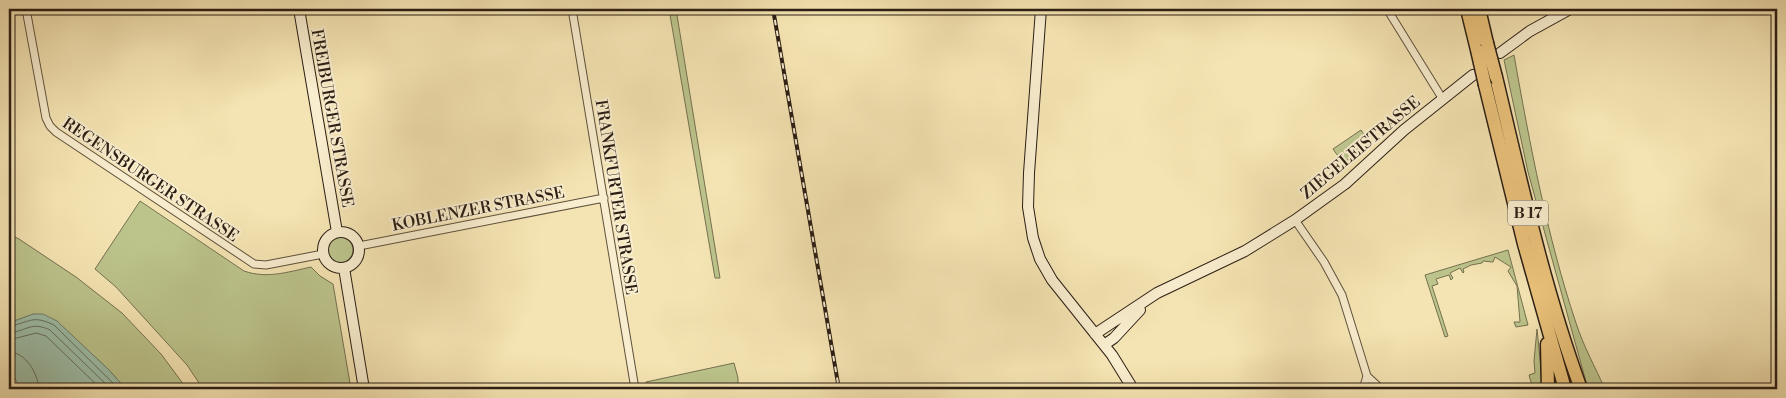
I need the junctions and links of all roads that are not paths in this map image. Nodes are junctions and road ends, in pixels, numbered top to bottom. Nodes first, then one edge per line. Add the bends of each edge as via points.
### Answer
1 (26, 9) edge
2 (299, 9) edge
3 (572, 9) edge
4 (1041, 9) edge
5 (1388, 9) edge
6 (1467, 9) edge
7 (1479, 9) edge
8 (1570, 9) edge
9 (1482, 47) junction
10 (1500, 53) dead end
11 (1473, 75) dead end
12 (1490, 81) junction
13 (1442, 98) junction
14 (604, 198) junction
15 (1295, 220) junction
16 (337, 232) junction
17 (359, 246) junction
18 (323, 254) junction
19 (344, 268) junction
20 (1157, 293) junction
21 (1547, 326) junction
22 (1095, 334) junction
23 (1104, 345) junction
24 (1566, 347) junction
25 (1367, 376) junction
26 (364, 389) edge
27 (636, 389) edge
28 (1133, 389) edge
29 (1363, 389) edge
30 (1381, 389) edge
31 (1548, 389) edge
32 (1565, 389) edge
33 (1577, 389) edge
34 (1581, 389) edge

1 - 18 street, REGENSBURGER STRASSE via 46,118 56,132 254,264 266,265
2 - 16 street, FREIBURGER STRASSE
3 - 14 street, FRANKFURTER STRASSE
4 - 22 street via 1029,173 1031,227 1040,259 1052,280
5 - 13 street
6 - 9 highway, B 17
7 - 9 highway, B 17
8 - 10 street via 1530,31
9 - 12 highway, B 17, bridge
11 - 13 street, ZIEGELEISTRASSE
12 - 21 highway, B 17 via 1524,244
12 - 24 highway, B 17
13 - 15 street, ZIEGELEISTRASSE via 1345,184
14 - 17 street, KOBLENZER STRASSE
14 - 27 street, FRANKFURTER STRASSE
15 - 20 street, ZIEGELEISTRASSE via 1245,251
15 - 25 street via 1342,295
16 - 17 street via 351,235
16 - 18 street via 327,238
17 - 19 street via 356,261
18 - 19 street via 329,264
19 - 26 street
20 - 22 street, ZIEGELEISTRASSE
20 - 23 street, ZIEGELEISTRASSE
21 - 31 highway
21 - 32 highway, B 17
22 - 23 street
23 - 28 street
24 - 33 highway, B 17
24 - 34 highway
25 - 29 street
25 - 30 street

